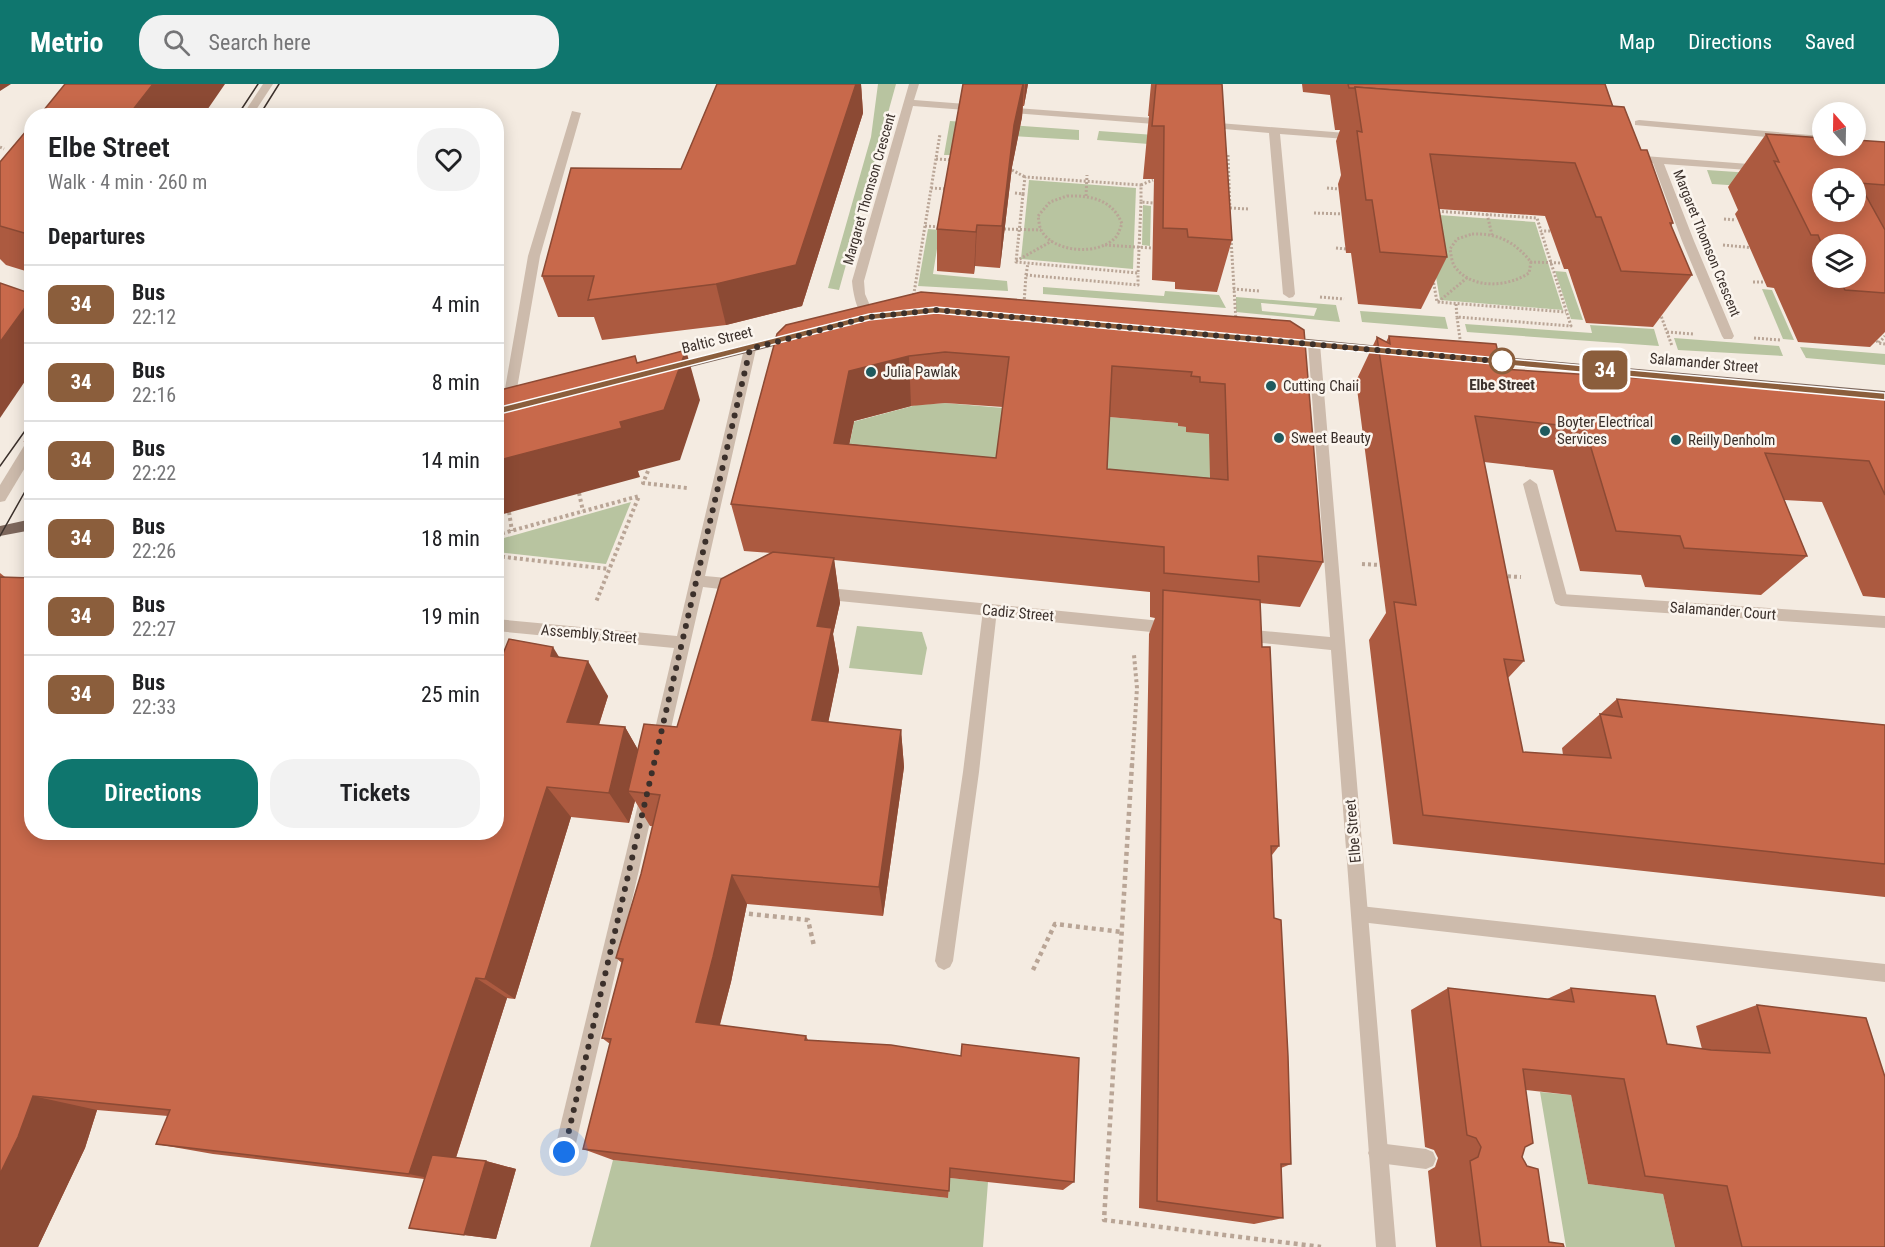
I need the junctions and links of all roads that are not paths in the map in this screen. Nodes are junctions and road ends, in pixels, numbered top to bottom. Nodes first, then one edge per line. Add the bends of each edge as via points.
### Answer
1 (268, 84) edge
2 (914, 84) edge
3 (909, 102) junction
4 (252, 108) edge
5 (576, 112) dead end
6 (1180, 123) edge
7 (1639, 123) dead end
8 (1192, 124) edge
9 (1274, 130) junction
10 (1374, 138) edge
11 (1812, 138) edge
12 (1617, 157) edge
13 (1658, 161) junction
14 (1768, 169) edge
15 (1289, 294) dead end
16 (910, 311) edge
17 (864, 319) joint
18 (804, 334) edge
19 (1728, 336) dead end
20 (1237, 337) edge
21 (1314, 344) junction
22 (750, 349) junction
23 (1406, 352) edge
24 (1463, 357) edge
25 (658, 371) edge
26 (1885, 396) edge
27 (508, 409) edge
28 (24, 457) edge
29 (1530, 484) dead end
30 (0, 497) edge
31 (24, 526) edge
32 (0, 531) edge
33 (697, 581) junction
34 (756, 587) edge
35 (803, 592) edge
36 (990, 610) junction
37 (1885, 622) edge
38 (504, 626) edge
39 (1190, 629) edge
40 (1224, 633) edge
41 (682, 643) junction
42 (1338, 644) junction
43 (656, 759) edge
44 (651, 783) edge
45 (1360, 914) junction
46 (945, 961) dead end
47 (1885, 973) edge
48 (564, 1152) dead end
49 (1378, 1153) junction
50 (1426, 1159) dead end
51 (1386, 1247) edge

1 - 4 street
2 - 3 street, Margaret Thomson Crescent
3 - 6 street, Margaret Thomson Crescent
3 - 17 street, Margaret Thomson Crescent via 858,281
5 - 27 street via 534,256
7 - 11 street
8 - 9 street
9 - 10 street
9 - 15 street
12 - 13 street, Margaret Thomson Crescent
13 - 14 street, Margaret Thomson Crescent
13 - 19 street, Margaret Thomson Crescent
16 - 17 main road
18 - 22 main road, Baltic Street
20 - 21 main road
21 - 23 main road
21 - 42 street, Elbe Street
22 - 25 main road, Baltic Street
22 - 33 street
24 - 26 main road, Salamander Street
28 - 30 street
29 - 37 street, Salamander Court via 1561,600
31 - 32 main road
33 - 34 street
33 - 41 street
35 - 36 street, Cadiz Street
36 - 39 street, Cadiz Street
36 - 46 street
38 - 41 street, Assembly Street
40 - 42 street
41 - 43 street
42 - 45 street, Elbe Street
44 - 48 street
45 - 47 street
45 - 49 street, Elbe Street
49 - 50 street
49 - 51 street, Elbe Street

